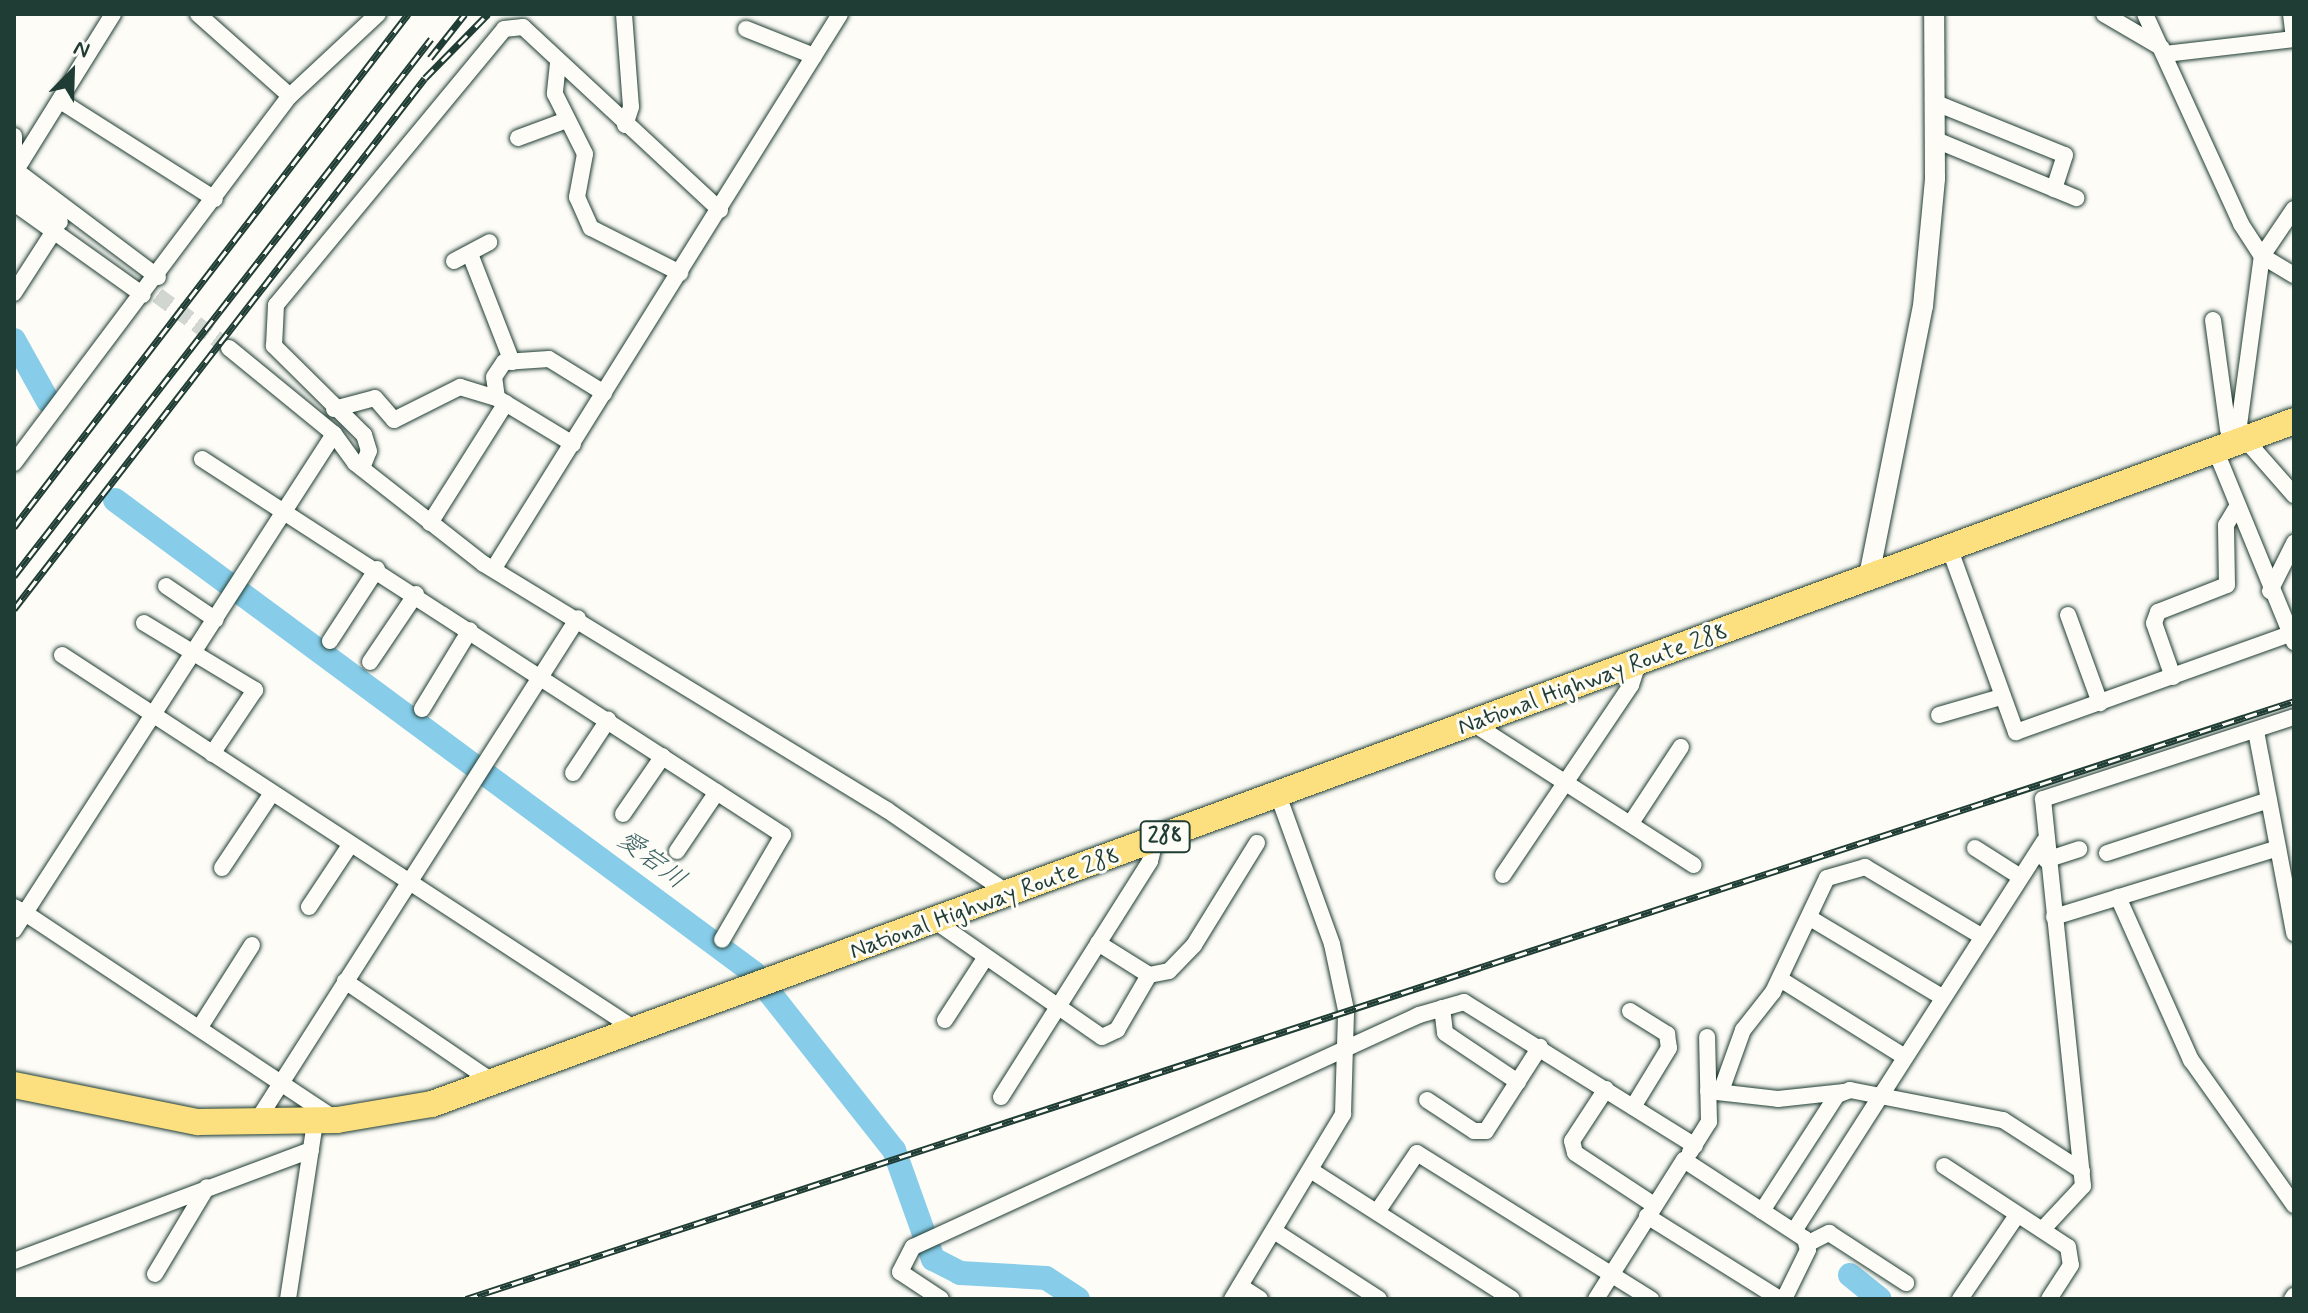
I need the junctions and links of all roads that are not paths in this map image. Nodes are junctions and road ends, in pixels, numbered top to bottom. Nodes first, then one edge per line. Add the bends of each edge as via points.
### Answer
1 (113, 14) edge
2 (198, 14) edge
3 (378, 14) edge
4 (624, 14) edge
5 (840, 14) edge
6 (1934, 14) edge
7 (2104, 14) edge
8 (2145, 14) edge
9 (2291, 14) edge
10 (746, 29) dead end
11 (2294, 39) edge
12 (2163, 51) junction
13 (814, 56) junction
14 (558, 63) junction
15 (290, 96) junction
16 (62, 102) junction
17 (1936, 103) junction
18 (564, 121) junction
19 (625, 125) junction
20 (14, 136) edge
21 (518, 138) dead end
22 (1936, 140) junction
23 (15, 171) edge
24 (2054, 189) junction
25 (2076, 198) dead end
26 (215, 199) junction
27 (14, 203) edge
28 (2294, 209) edge
29 (720, 210) junction
30 (54, 231) junction
31 (489, 242) dead end
32 (470, 254) junction
33 (2262, 256) junction
34 (454, 261) dead end
35 (680, 273) junction
36 (2294, 275) edge
37 (158, 277) junction
38 (141, 288) junction
39 (14, 293) edge
40 (2213, 320) dead end
41 (229, 348) tunnel mouth
42 (512, 362) junction
43 (604, 393) junction
44 (502, 400) junction
45 (334, 409) junction
46 (2294, 421) edge
47 (334, 434) junction
48 (2232, 443) junction
49 (573, 444) junction
50 (202, 459) dead end
51 (14, 463) edge
52 (362, 468) junction
53 (2294, 495) edge
54 (2237, 507) junction
55 (285, 513) junction
56 (430, 523) junction
57 (2294, 543) edge
58 (1949, 547) junction
59 (494, 568) junction
60 (377, 569) junction
61 (1869, 576) junction
62 (166, 586) dead end
63 (2270, 591) junction
64 (416, 594) junction
65 (2068, 615) dead end
66 (578, 618) junction
67 (216, 620) junction
68 (144, 623) dead end
69 (470, 630) junction
70 (2292, 638) edge
71 (330, 641) dead end
72 (193, 653) junction
73 (62, 655) dead end
74 (370, 662) dead end
75 (1638, 663) junction
76 (541, 676) junction
77 (2173, 677) junction
78 (2001, 697) junction
79 (2100, 703) junction
80 (422, 709) dead end
81 (151, 715) junction
82 (1939, 715) dead end
83 (2294, 717) edge
84 (608, 720) junction
85 (1474, 724) junction
86 (2256, 731) junction
87 (1681, 747) dead end
88 (212, 754) junction
89 (663, 756) junction
90 (573, 773) dead end
91 (1565, 782) junction
92 (717, 792) junction
93 (272, 793) junction
94 (1278, 795) junction
95 (2269, 800) junction
96 (623, 814) dead end
97 (1631, 823) junction
98 (1155, 841) junction
99 (2044, 841) junction
100 (1257, 843) dead end
101 (350, 845) junction
102 (1975, 848) dead end
103 (2278, 848) junction
104 (2079, 849) dead end
105 (677, 851) dead end
106 (2107, 853) dead end
107 (2046, 860) junction
108 (1694, 865) dead end
109 (222, 868) dead end
110 (1503, 875) dead end
111 (2019, 876) junction
112 (410, 883) junction
113 (1009, 894) junction
114 (2118, 897) junction
115 (309, 907) dead end
116 (19, 910) edge
117 (2054, 917) junction
118 (1810, 918) junction
119 (935, 921) junction
120 (14, 930) edge
121 (2294, 933) edge
122 (1981, 936) junction
123 (722, 940) dead end
124 (1098, 943) junction
125 (252, 945) dead end
126 (984, 960) junction
127 (1149, 975) junction
128 (1780, 979) junction
129 (345, 981) junction
130 (1942, 997) junction
131 (1057, 1008) junction
132 (1442, 1008) junction
133 (1630, 1011) dead end
134 (945, 1020) dead end
135 (200, 1027) junction
136 (638, 1031) junction
137 (1707, 1037) dead end
138 (1540, 1047) junction
139 (1345, 1050) junction
140 (1905, 1057) junction
141 (281, 1079) junction
142 (1518, 1082) junction
143 (496, 1084) junction
144 (14, 1085) edge
145 (1606, 1089) junction
146 (1714, 1091) junction
147 (1842, 1092) junction
148 (1881, 1095) junction
149 (1001, 1097) dead end
150 (1427, 1100) dead end
151 (1633, 1107) junction
152 (326, 1121) junction
153 (255, 1124) junction
154 (1695, 1146) junction
155 (311, 1150) junction
156 (1684, 1160) junction
157 (1944, 1166) dead end
158 (1312, 1171) junction
159 (2082, 1171) junction
160 (207, 1187) junction
161 (2294, 1205) edge
162 (1651, 1211) junction
163 (1762, 1211) junction
164 (1377, 1212) junction
165 (2017, 1215) junction
166 (2042, 1230) junction
167 (1274, 1231) junction
168 (1794, 1231) junction
169 (1807, 1244) junction
170 (14, 1261) edge
171 (155, 1274) dead end
172 (1610, 1277) junction
173 (1906, 1283) dead end
174 (1236, 1292) edge
175 (288, 1299) edge
176 (941, 1299) edge
177 (1260, 1299) edge
178 (1379, 1299) edge
179 (1512, 1299) edge
180 (1596, 1299) edge
181 (1651, 1299) edge
182 (1782, 1299) edge
183 (1960, 1299) edge
184 (2049, 1299) edge

1 - 16 street
2 - 15 street
3 - 15 street
4 - 19 street via 631,107
5 - 13 street
6 - 17 street
7 - 12 street
8 - 12 street
9 - 11 street
10 - 13 street
11 - 12 street
12 - 33 street via 2241,224
13 - 29 street
14 - 18 street via 553,83
14 - 19 street
14 - 45 street via 519,24 504,29 282,295 271,327 274,346
15 - 26 street
16 - 23 street
16 - 26 street
17 - 22 street
17 - 24 street via 2065,155
18 - 21 street
18 - 35 street via 585,154 577,197 591,228
19 - 29 street
20 - 23 street
22 - 24 street
22 - 61 street via 1923,306
23 - 37 street
23 - 38 street
24 - 25 street
26 - 37 street
27 - 30 street
28 - 33 street
29 - 35 street
30 - 38 street
30 - 39 street
31 - 32 street
32 - 34 street
32 - 42 street
33 - 36 street
33 - 48 street
35 - 43 street
37 - 38 street
38 - 51 street
40 - 48 street
41 - 47 street
42 - 43 street via 549,359
42 - 44 street via 494,377
43 - 49 street
44 - 45 street via 460,387 394,420 375,398
44 - 49 street
44 - 56 street
45 - 52 street via 368,442
46 - 48 highway, National Highway Route 288 / 288
47 - 52 street
47 - 55 street
48 - 53 street
48 - 54 street
48 - 58 highway, National Highway Route 288 / 288
49 - 59 street
50 - 55 street
52 - 56 street
54 - 63 street
54 - 77 street via 2226,525 2227,585 2158,612 2154,623
55 - 60 street
55 - 67 street
56 - 59 street
57 - 63 street
58 - 61 highway, National Highway Route 288 / 288
58 - 78 street
59 - 66 street
60 - 64 street
60 - 71 street
61 - 75 highway, National Highway Route 288 / 288
62 - 67 street
63 - 70 street
64 - 69 street
64 - 74 street
65 - 79 street
66 - 76 street
66 - 113 street
67 - 72 street
68 - 72 street
69 - 76 street
69 - 80 street
70 - 77 street
72 - 81 street
72 - 88 street via 255,690
73 - 81 street
75 - 85 highway, National Highway Route 288 / 288
75 - 91 street
76 - 84 street
76 - 112 street
77 - 79 street
78 - 79 street via 2020,733
78 - 82 street
81 - 88 street
81 - 116 street
83 - 86 street
84 - 89 street
84 - 90 street
85 - 91 street
85 - 94 highway, National Highway Route 288 / 288
86 - 95 street
86 - 99 street via 2047,796 2040,809
87 - 97 street
88 - 93 street
89 - 92 street
89 - 96 street
91 - 97 street
91 - 110 street
92 - 105 street
92 - 123 street via 783,838
93 - 101 street
93 - 109 street
94 - 98 highway, National Highway Route 288 / 288
94 - 139 street via 1332,944 1346,1010
95 - 103 street
95 - 106 street
97 - 108 street
98 - 113 highway, National Highway Route 288 / 288
98 - 124 street
99 - 107 street
99 - 111 street
100 - 127 street via 1194,945 1169,971
101 - 112 street
101 - 115 street
102 - 111 street
103 - 114 street
103 - 121 street
104 - 107 street
107 - 117 street
111 - 122 street
112 - 129 street
112 - 136 street
113 - 119 highway, National Highway Route 288 / 288
114 - 117 street
114 - 161 street via 2191,1060
116 - 120 street
116 - 135 street
117 - 159 street
118 - 122 street via 1827,878 1865,867
118 - 128 street
118 - 130 street
119 - 126 street
119 - 136 highway, National Highway Route 288 / 288
122 - 130 street
124 - 127 street
124 - 131 street
125 - 135 street
126 - 131 street
126 - 134 street
127 - 131 street via 1107,1037
128 - 140 street
128 - 146 street via 1743,1030
129 - 141 street
129 - 143 street
130 - 140 street
131 - 149 street
132 - 138 street via 1470,1004
132 - 139 street
132 - 142 street via 1445,1033
133 - 151 street via 1667,1034 1669,1048
135 - 141 street
136 - 143 highway, National Highway Route 288 / 288
137 - 146 street
138 - 142 street
138 - 145 street
139 - 158 street via 1341,1122
139 - 176 street via 913,1247 900,1272
140 - 148 street
141 - 152 street
141 - 153 street
142 - 150 street via 1486,1131 1474,1131
143 - 152 highway, National Highway Route 288 / 288
144 - 153 highway, National Highway Route 288 / 288 via 159,1118
145 - 151 street
145 - 162 street via 1572,1141 1575,1153
146 - 147 street via 1778,1099
146 - 154 street via 1708,1129
147 - 148 street
147 - 163 street
148 - 159 street via 2012,1123
148 - 168 street
151 - 154 street
152 - 153 highway, National Highway Route 288 / 288
152 - 155 street
154 - 156 street
155 - 160 street
155 - 175 street
156 - 162 street
156 - 163 street
157 - 165 street
158 - 164 street
158 - 167 street
159 - 166 street via 2083,1186
160 - 170 street
160 - 171 street
162 - 172 street
162 - 182 street
163 - 168 street
164 - 172 street via 1417,1153
164 - 179 street
165 - 166 street
165 - 183 street
166 - 184 street via 2068,1247 2071,1265
167 - 174 street
167 - 178 street
168 - 169 street
169 - 173 street via 1829,1233
169 - 182 street
172 - 180 street
172 - 181 street
174 - 177 street

